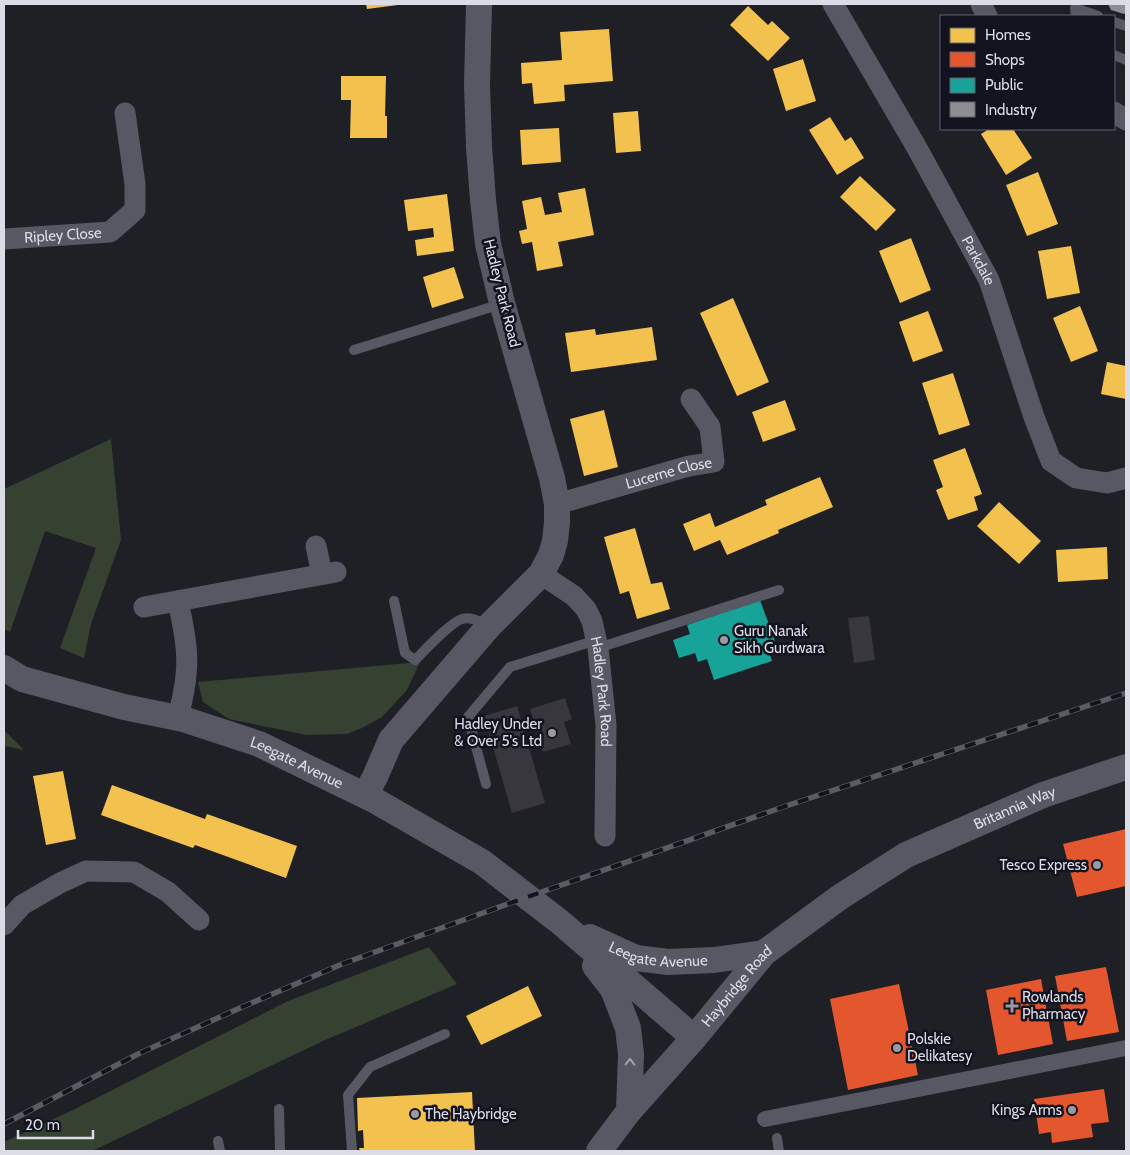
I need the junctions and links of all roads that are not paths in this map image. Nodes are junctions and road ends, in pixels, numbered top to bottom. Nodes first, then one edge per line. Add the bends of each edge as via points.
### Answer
1 (479, 4) edge
2 (834, 4) edge
3 (1073, 9) edge
4 (1094, 15) edge
5 (125, 113) dead end
6 (1115, 113) edge
7 (1126, 120) edge
8 (4, 239) edge
9 (502, 303) junction
10 (354, 350) dead end
11 (691, 399) dead end
12 (1126, 478) edge
13 (557, 504) junction
14 (316, 546) dead end
15 (541, 574) junction
16 (779, 590) dead end
17 (178, 601) junction
18 (394, 601) dead end
19 (144, 607) dead end
20 (489, 626) junction
21 (598, 644) junction
22 (4, 668) edge
23 (178, 718) junction
24 (1126, 768) edge
25 (486, 784) dead end
26 (365, 795) junction
27 (605, 836) dead end
28 (906, 855) joint
29 (199, 920) dead end
30 (560, 922) junction
31 (4, 925) edge
32 (764, 953) junction
33 (445, 1034) dead end
34 (694, 1038) junction
35 (1126, 1048) edge
36 (279, 1109) dead end
37 (629, 1111) junction
38 (765, 1119) dead end
39 (776, 1138) dead end
40 (280, 1151) edge
41 (352, 1151) edge
42 (599, 1151) edge
43 (778, 1151) edge

1 - 9 street, Hadley Park Road via 479,147 483,200 488,244
2 - 12 street, Parkdale via 989,280 1051,461 1076,478 1107,483
3 - 4 lane
5 - 8 street, Ripley Close via 135,184 135,210 110,232
6 - 7 street
9 - 10 lane
9 - 13 street, Hadley Park Road
11 - 13 street, Lucerne Close via 710,427 714,462 689,466
13 - 15 street, Hadley Park Road via 555,541
14 - 17 street via 329,573
15 - 20 street, Hadley Park Road
15 - 21 street, Hadley Park Road via 574,596 586,609
16 - 21 lane
17 - 19 street
17 - 23 street via 187,659
18 - 20 lane via 405,653 415,660 462,618 473,618
20 - 26 street, Hadley Park Road via 391,740
21 - 25 lane via 510,667 468,717
21 - 27 street, Hadley Park Road via 606,725
22 - 23 street, Leegate Avenue via 22,679
23 - 26 street, Leegate Avenue via 259,744
24 - 28 street, Britannia Way via 1043,795
26 - 30 street, Leegate Avenue via 482,862
28 - 32 street, Haybridge Road via 840,897
29 - 31 street via 168,892 134,872 86,871 22,905
30 - 32 street, Leegate Avenue via 636,958 684,962
30 - 34 street, Leegate Avenue
37 -> 30 street, Leegate Avenue via 631,1054 628,1028 613,989
32 - 34 street, Haybridge Road
33 - 41 lane via 370,1067 348,1094
34 - 37 street, Haybridge Road
35 - 38 street
36 - 40 lane
37 - 42 street, Haybridge Road
39 - 43 lane

